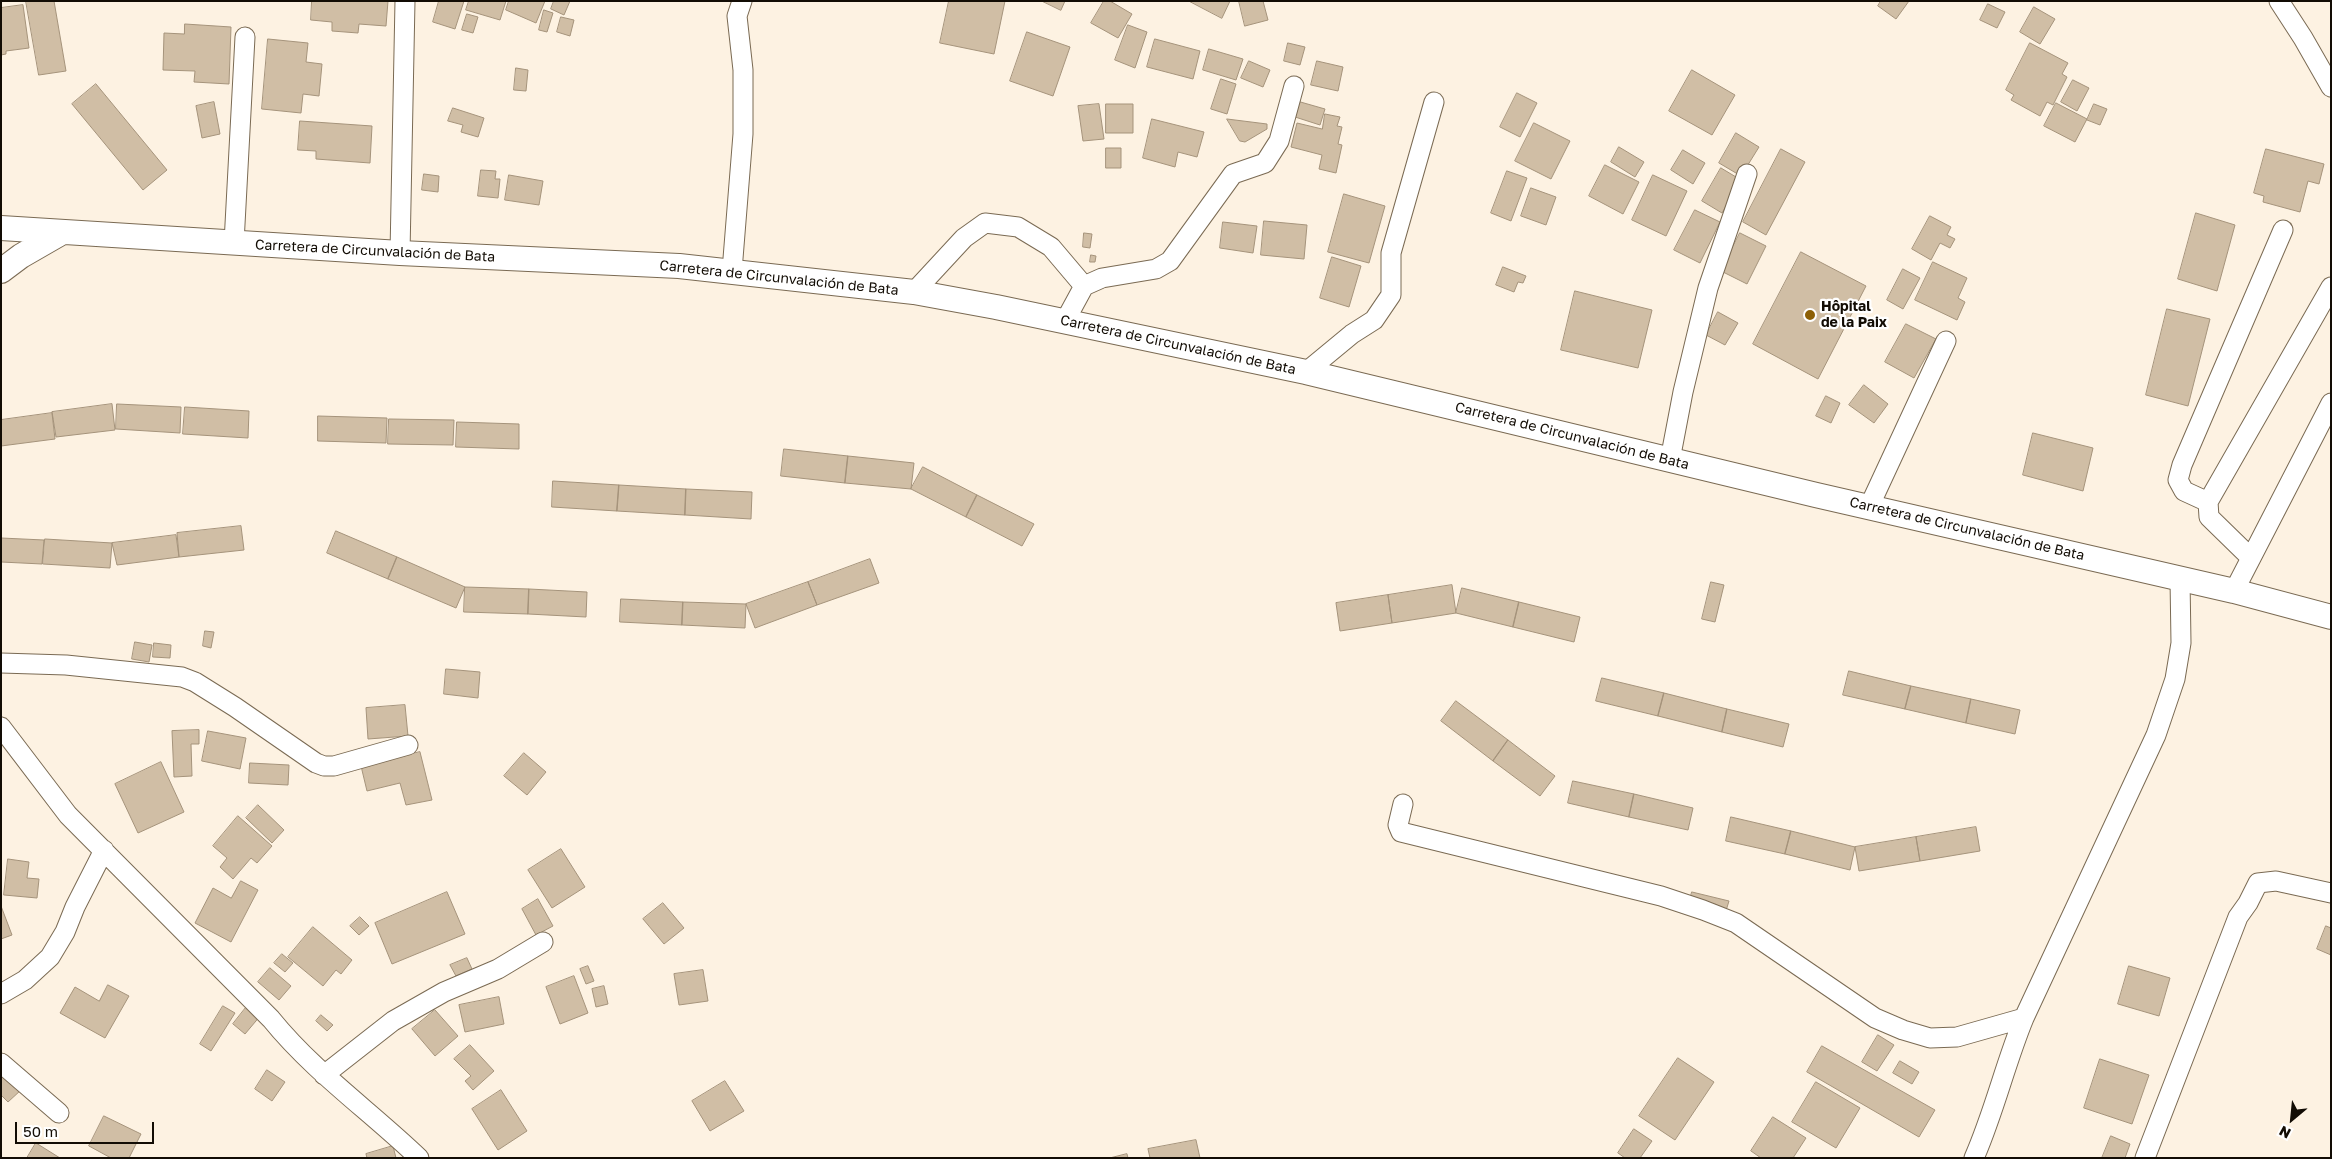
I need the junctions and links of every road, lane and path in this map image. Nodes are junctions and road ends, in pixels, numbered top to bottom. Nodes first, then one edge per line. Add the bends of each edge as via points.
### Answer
1 (405, 1) edge
2 (742, 1) edge
3 (2278, 1) edge
4 (245, 37) dead end
5 (1294, 86) dead end
6 (2331, 87) edge
7 (1434, 102) dead end
8 (1746, 174) dead end
9 (1, 228) edge
10 (2283, 230) dead end
11 (61, 233) junction
12 (234, 243) junction
13 (400, 253) junction
14 (1, 271) edge
15 (732, 271) junction
16 (1084, 286) junction
17 (2331, 286) edge
18 (914, 292) junction
19 (1065, 321) junction
20 (1946, 341) dead end
21 (1306, 372) junction
22 (2331, 402) edge
23 (1670, 460) junction
24 (2208, 502) junction
25 (1869, 507) junction
26 (2251, 558) junction
27 (2180, 578) junction
28 (2234, 591) junction
29 (2331, 617) edge
30 (1, 663) edge
31 (1, 727) edge
32 (408, 745) dead end
33 (1403, 804) dead end
34 (104, 850) junction
35 (2331, 893) edge
36 (544, 942) dead end
37 (1, 994) edge
38 (2024, 1018) junction
39 (1, 1063) edge
40 (324, 1075) junction
41 (59, 1113) dead end
42 (419, 1158) edge
43 (1974, 1158) edge
44 (2145, 1158) edge

1 - 13 street
2 - 15 street via 737,16 743,134
3 - 6 street
4 - 12 street
5 - 16 street via 1279,141 1265,162 1233,174 1170,261 1156,270 1102,278
7 - 21 street via 1391,253 1391,295 1374,320
8 - 23 street via 1708,288
9 - 11 main road, Carretera de Circunvalación de Bata
10 - 24 street via 2182,465 2178,480 2184,491
11 - 12 main road, Carretera de Circunvalación de Bata
11 - 14 main road
12 - 13 main road, Carretera de Circunvalación de Bata
13 - 15 main road, Carretera de Circunvalación de Bata
15 - 18 main road, Carretera de Circunvalación de Bata
16 - 18 street via 1051,247 1018,227 986,223 964,238
16 - 19 street
17 - 24 street
18 - 19 main road, Carretera de Circunvalación de Bata
19 - 21 main road, Carretera de Circunvalación de Bata
20 - 25 street
21 - 23 main road, Carretera de Circunvalación de Bata
22 - 26 street
23 - 25 main road, Carretera de Circunvalación de Bata
24 - 26 street via 2209,517
25 - 27 main road, Carretera de Circunvalación de Bata
26 - 28 street
27 - 28 main road, Carretera de Circunvalación de Bata
27 - 38 street via 2181,643 2175,679 2156,735
28 - 29 main road, Carretera de Circunvalación de Bata
30 - 32 street via 66,664 182,677 214,693 324,766
31 - 34 street via 68,815
33 - 38 street via 1398,825 1401,832 1661,896 1736,923 1875,1018 1904,1030 1930,1038 1957,1037
34 - 37 street via 50,957 25,980
34 - 40 street
35 - 44 street via 2276,881 2258,883 2238,917
36 - 40 street via 498,969 444,992 393,1022
38 - 43 street
39 - 41 street
40 - 42 street

